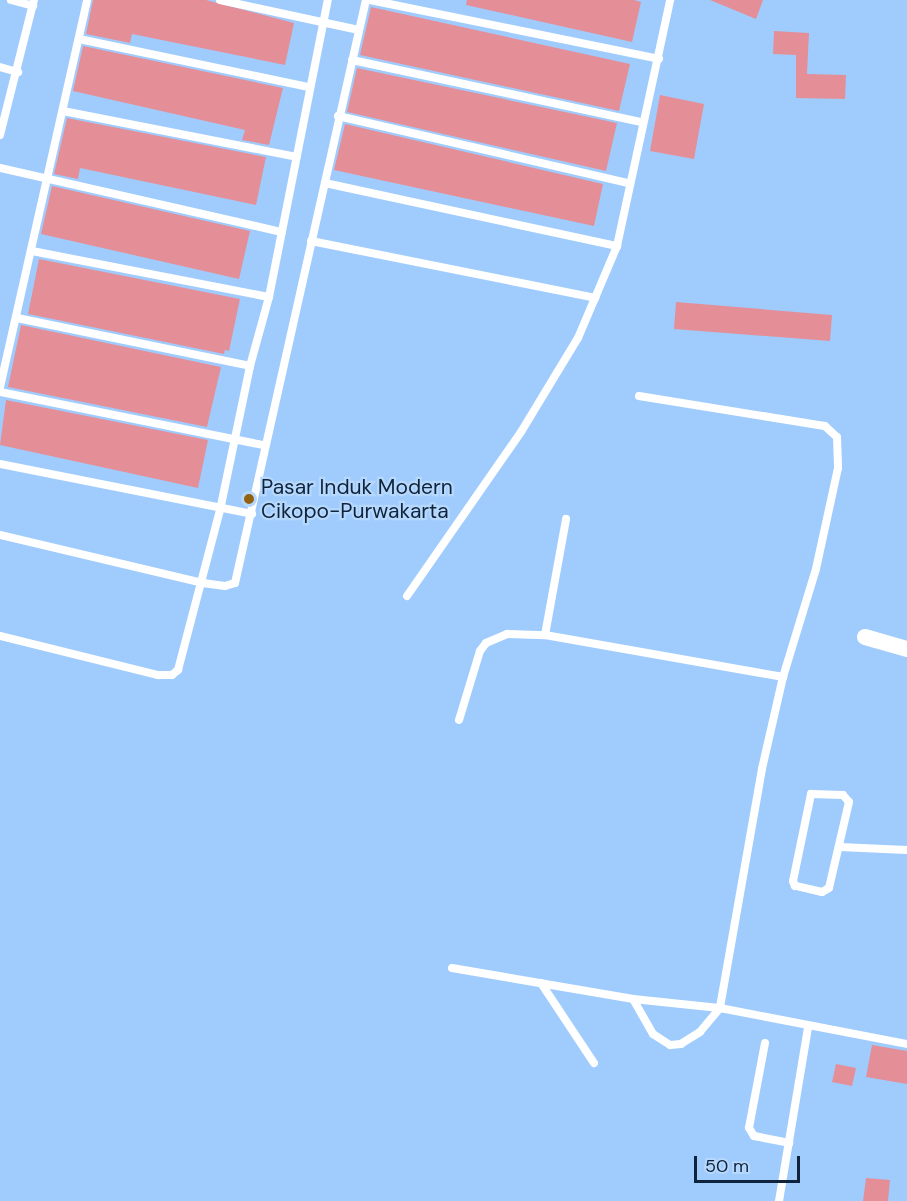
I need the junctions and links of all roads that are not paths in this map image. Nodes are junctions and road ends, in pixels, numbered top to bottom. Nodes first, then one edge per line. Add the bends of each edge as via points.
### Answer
1 (11, 0) edge
2 (87, 0) edge
3 (220, 0) edge
4 (328, 0) edge
5 (368, 0) edge
6 (670, 0) edge
7 (33, 3) edge
8 (324, 22) junction
9 (359, 30) junction
10 (79, 39) junction
11 (659, 59) junction
12 (352, 60) junction
13 (0, 68) edge
14 (18, 72) junction
15 (309, 87) junction
16 (63, 111) junction
17 (338, 116) junction
18 (641, 122) junction
19 (0, 134) edge
20 (297, 157) junction
21 (0, 168) edge
22 (46, 177) junction
23 (326, 183) junction
24 (628, 183) junction
25 (282, 232) junction
26 (311, 241) junction
27 (617, 246) junction
28 (32, 251) junction
29 (269, 297) junction
30 (595, 298) junction
31 (18, 318) junction
32 (250, 366) junction
33 (0, 387) edge
34 (0, 392) edge
35 (639, 396) dead end
36 (234, 440) junction
37 (264, 445) junction
38 (0, 464) edge
39 (220, 510) junction
40 (252, 514) junction
41 (566, 519) dead end
42 (0, 535) edge
43 (202, 583) junction
44 (406, 596) dead end
45 (545, 635) junction
46 (0, 636) edge
47 (865, 637) dead end
48 (907, 649) edge
49 (783, 677) junction
50 (459, 720) dead end
51 (840, 847) junction
52 (907, 850) edge
53 (452, 968) dead end
54 (541, 983) junction
55 (633, 999) junction
56 (720, 1008) junction
57 (808, 1027) junction
58 (765, 1042) dead end
59 (907, 1044) edge
60 (594, 1063) dead end
61 (789, 1143) junction
62 (779, 1201) edge

1 - 7 lane
2 - 10 lane
3 - 8 lane
4 - 8 lane
5 - 9 lane
5 - 11 lane
6 - 11 lane
7 - 14 lane
8 - 9 lane
8 - 15 lane
9 - 12 lane
10 - 15 lane
10 - 16 lane
11 - 18 lane
12 - 17 lane
12 - 18 lane
13 - 14 lane
14 - 19 lane
15 - 20 lane
16 - 20 lane
16 - 22 lane
17 - 23 lane
17 - 24 lane
18 - 24 lane
20 - 25 lane
21 - 22 lane
22 - 25 lane
22 - 28 lane
23 - 26 lane
23 - 27 lane
24 - 27 lane
25 - 29 lane
26 - 30 lane
26 - 37 lane
27 - 30 lane
28 - 29 lane
28 - 31 lane
29 - 32 lane
30 - 44 lane via 578,338 521,432
31 - 32 lane
31 - 33 lane
32 - 36 lane
34 - 36 lane
35 - 49 lane via 825,426 837,437 838,468 819,558
36 - 37 lane
36 - 39 lane
37 - 40 lane
38 - 39 lane
39 - 40 lane
39 - 43 lane
40 - 43 lane via 235,583
41 - 45 lane
42 - 43 lane
43 - 46 lane via 180,664 172,675 158,675
45 - 49 lane
45 - 50 lane via 507,634 486,643 480,651
47 - 48 street
49 - 56 lane via 762,769
51 - 51 lane via 847,798 812,794 794,885 819,893 827,890
51 - 52 lane
53 - 54 lane
54 - 55 lane
54 - 60 lane
55 - 56 lane
55 - 56 lane via 653,1034 670,1045 681,1044 700,1032
56 - 57 lane
57 - 59 lane
57 - 61 lane
58 - 61 lane via 749,1128 754,1136
61 - 62 lane

